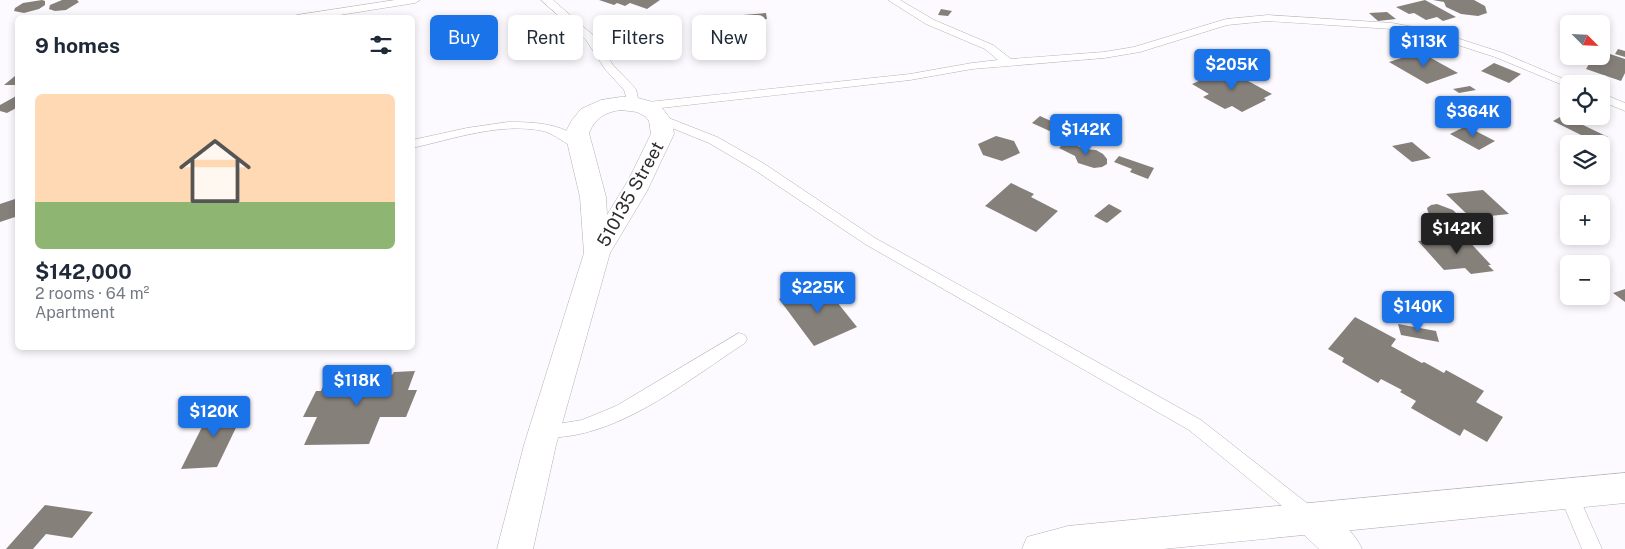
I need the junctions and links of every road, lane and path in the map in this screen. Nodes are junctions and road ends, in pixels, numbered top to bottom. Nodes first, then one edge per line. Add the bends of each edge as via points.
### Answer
1 (415, 0) edge
2 (546, 0) edge
3 (893, 0) edge
4 (317, 15) edge
5 (1008, 63) junction
6 (1560, 80) edge
7 (1610, 101) edge
8 (1625, 107) edge
9 (646, 109) junction
10 (415, 143) edge
11 (580, 146) junction
12 (597, 253) junction
13 (739, 338) dead end
14 (545, 432) junction
15 (1625, 488) edge
16 (1568, 494) junction
17 (1311, 519) junction
18 (515, 549) edge
19 (1040, 549) edge
20 (1344, 549) edge
21 (1592, 549) edge

1 - 4 lane
2 - 9 lane via 590,38 609,67
3 - 5 lane via 930,22 989,47
5 - 6 lane via 1136,50 1226,22 1268,18 1392,26 1435,34 1500,55
5 - 9 lane
7 - 8 lane
9 - 11 street, 510135 Street via 607,106 589,114 577,133
9 - 12 street, 510135 Street via 664,134 641,182
9 - 17 lane via 713,140 870,241 1195,425
10 - 11 lane via 528,125 560,133
11 - 12 street, 510135 Street via 593,197
12 - 14 street, 510135 Street
13 - 14 lane via 604,419 581,427
14 - 18 street, 510135 Street
15 - 16 street
16 - 17 street
16 - 21 lane
17 - 19 street via 1068,542
17 - 20 street

